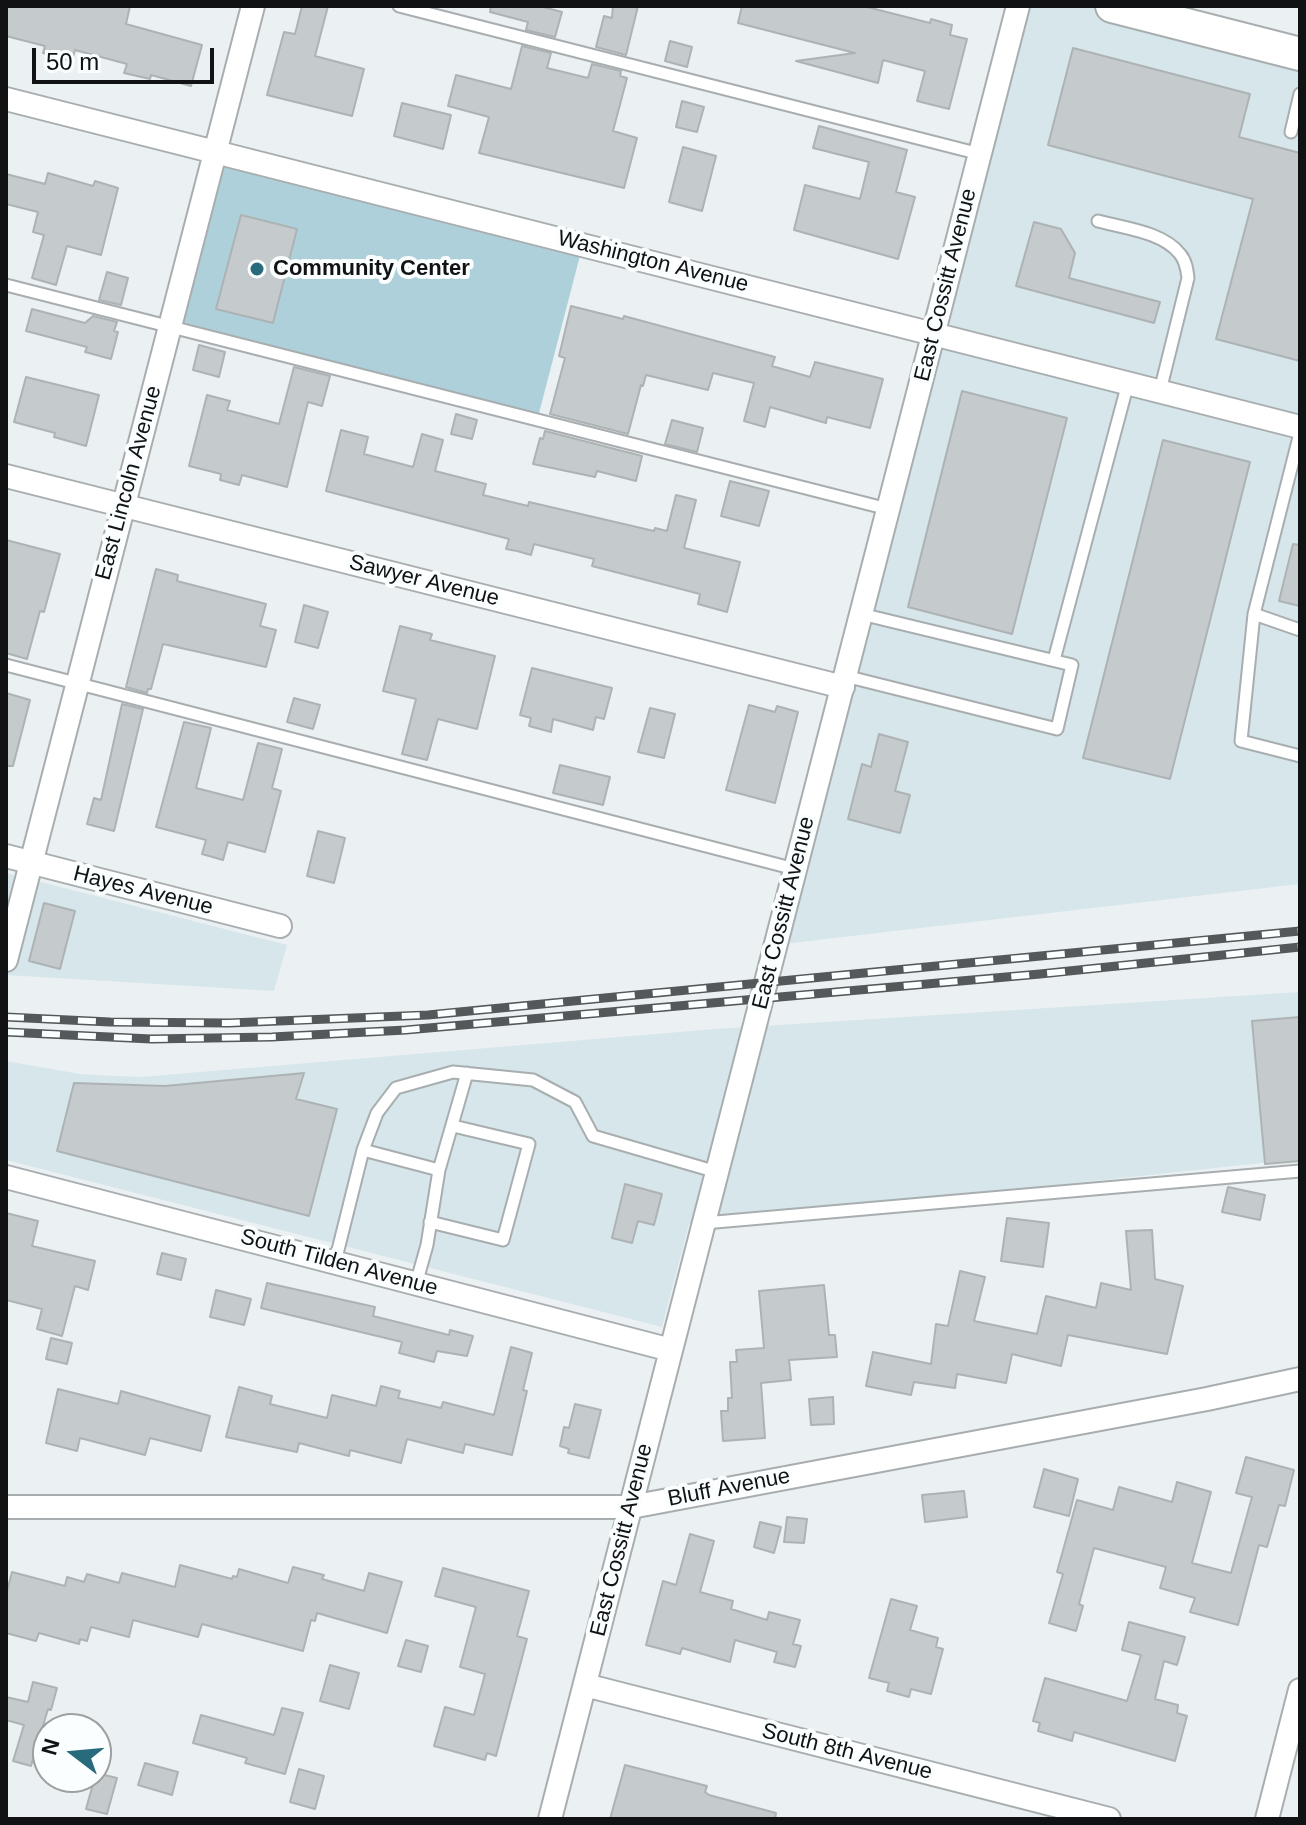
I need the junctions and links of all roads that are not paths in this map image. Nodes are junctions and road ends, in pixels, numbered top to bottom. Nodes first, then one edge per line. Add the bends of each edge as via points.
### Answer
1 (253, 6) edge
2 (399, 6) edge
3 (1018, 6) edge
4 (1112, 6) edge
5 (1300, 54) edge
6 (1300, 94) edge
7 (6, 99) edge
8 (1291, 132) dead end
9 (215, 151) junction
10 (980, 154) junction
11 (1098, 221) dead end
12 (6, 285) edge
13 (169, 327) junction
14 (934, 333) junction
15 (1128, 383) junction
16 (1160, 391) junction
17 (1300, 427) edge
18 (1300, 433) edge
19 (6, 476) edge
20 (123, 505) junction
21 (888, 509) junction
22 (861, 614) junction
23 (1254, 614) junction
24 (1300, 630) edge
25 (1054, 660) junction
26 (6, 665) edge
27 (844, 681) junction
28 (77, 683) junction
29 (1300, 756) edge
30 (6, 856) edge
31 (31, 862) junction
32 (795, 869) junction
33 (280, 926) dead end
34 (6, 960) edge
35 (467, 1073) junction
36 (453, 1126) junction
37 (363, 1150) junction
38 (439, 1170) junction
39 (1300, 1171) edge
40 (717, 1172) junction
41 (6, 1177) edge
42 (430, 1222) junction
43 (704, 1223) junction
44 (335, 1262) junction
45 (416, 1284) junction
46 (671, 1350) junction
47 (1300, 1379) edge
48 (6, 1507) edge
49 (631, 1507) junction
50 (585, 1685) junction
51 (1300, 1690) edge
52 (550, 1819) edge
53 (1109, 1819) edge
54 (1267, 1819) edge

1 - 9 street, East Lincoln Avenue
2 - 10 lane
3 - 10 street, East Cossitt Avenue
4 - 5 main road
6 - 8 lane
7 - 9 street, Washington Avenue
9 - 13 street, East Lincoln Avenue
9 - 14 street, Washington Avenue
10 - 14 street, East Cossitt Avenue
11 - 16 lane via 1154,236 1185,262 1188,278
12 - 13 lane
13 - 20 street, East Lincoln Avenue
13 - 21 lane
14 - 15 street, Washington Avenue
14 - 21 street, East Cossitt Avenue
15 - 16 street, Washington Avenue
15 - 25 lane
16 - 17 street, Washington Avenue
18 - 23 lane
19 - 20 street, Sawyer Avenue
20 - 27 street, Sawyer Avenue
20 - 28 street, East Lincoln Avenue
21 - 22 street, East Cossitt Avenue
22 - 25 lane
22 - 27 street, East Cossitt Avenue
23 - 24 lane
23 - 29 lane via 1241,741
25 - 27 lane via 1072,665 1057,729
26 - 28 lane
27 - 32 street, East Cossitt Avenue
28 - 31 street, East Lincoln Avenue
28 - 32 lane
30 - 31 street, Hayes Avenue
31 - 33 street, Hayes Avenue
31 - 34 street, East Lincoln Avenue
32 - 40 street, East Cossitt Avenue
35 - 36 lane
35 - 37 lane via 396,1088 377,1113
35 - 40 lane via 533,1080 575,1102 593,1136
36 - 38 lane
36 - 42 lane via 529,1144 503,1240
37 - 38 lane
37 - 44 lane
38 - 42 lane
39 - 43 lane
40 - 43 street, East Cossitt Avenue
41 - 44 street, South Tilden Avenue
42 - 45 lane
43 - 46 street, East Cossitt Avenue
44 - 45 street, South Tilden Avenue
45 - 46 street, South Tilden Avenue
46 - 49 street, East Cossitt Avenue
47 - 49 street, Bluff Avenue
48 - 49 street, Bluff Avenue
49 - 50 street, East Cossitt Avenue
50 - 52 street, East Cossitt Avenue
50 - 53 street, South 8th Avenue
51 - 54 street

